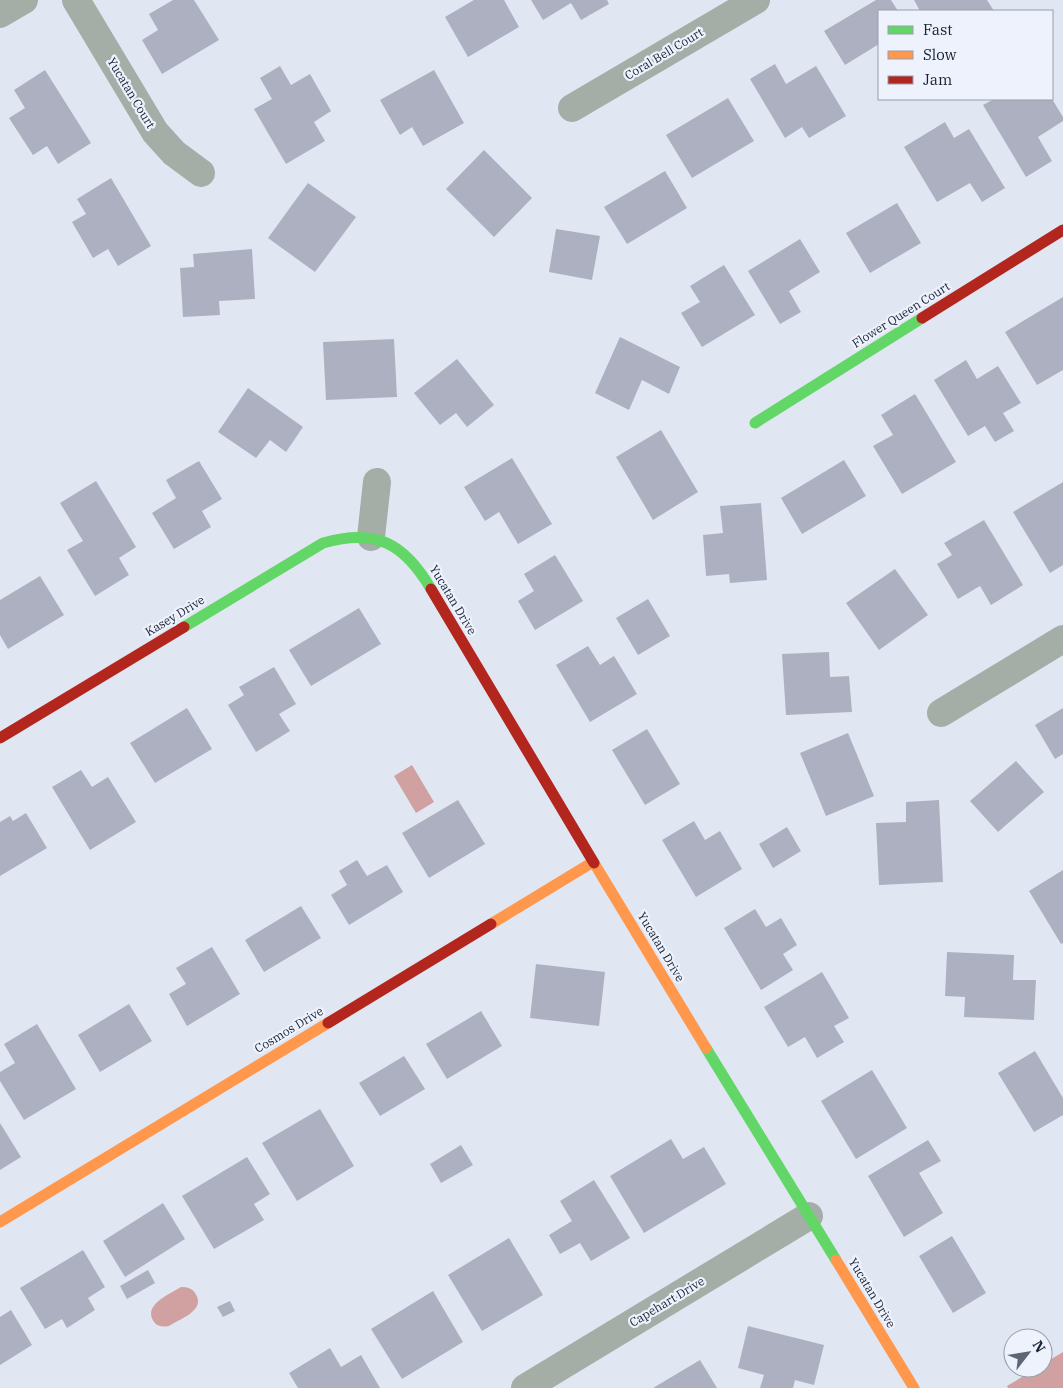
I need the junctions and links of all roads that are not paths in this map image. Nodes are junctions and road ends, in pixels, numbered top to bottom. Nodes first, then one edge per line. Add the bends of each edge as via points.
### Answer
1 (24, 0) edge
2 (76, 0) edge
3 (756, 0) edge
4 (0, 14) edge
5 (572, 108) dead end
6 (201, 173) dead end
7 (1063, 230) edge
8 (755, 423) dead end
9 (376, 482) dead end
10 (371, 537) junction
11 (1063, 639) edge
12 (941, 713) dead end
13 (0, 738) edge
14 (593, 862) junction
15 (809, 1216) junction
16 (0, 1222) edge
17 (525, 1388) edge
18 (914, 1388) edge

1 - 4 street
2 - 6 street, Yucatan Court via 155,132 174,153
3 - 5 street, Coral Bell Court
7 - 8 street, Flower Queen Court
9 - 10 street
10 - 13 street, Kasey Drive via 347,536 323,543
10 - 14 street, Yucatan Drive via 391,544 421,572
11 - 12 street
14 - 15 street, Yucatan Drive
14 - 16 street, Cosmos Drive
15 - 17 street, Capehart Drive
15 - 18 street, Yucatan Drive

